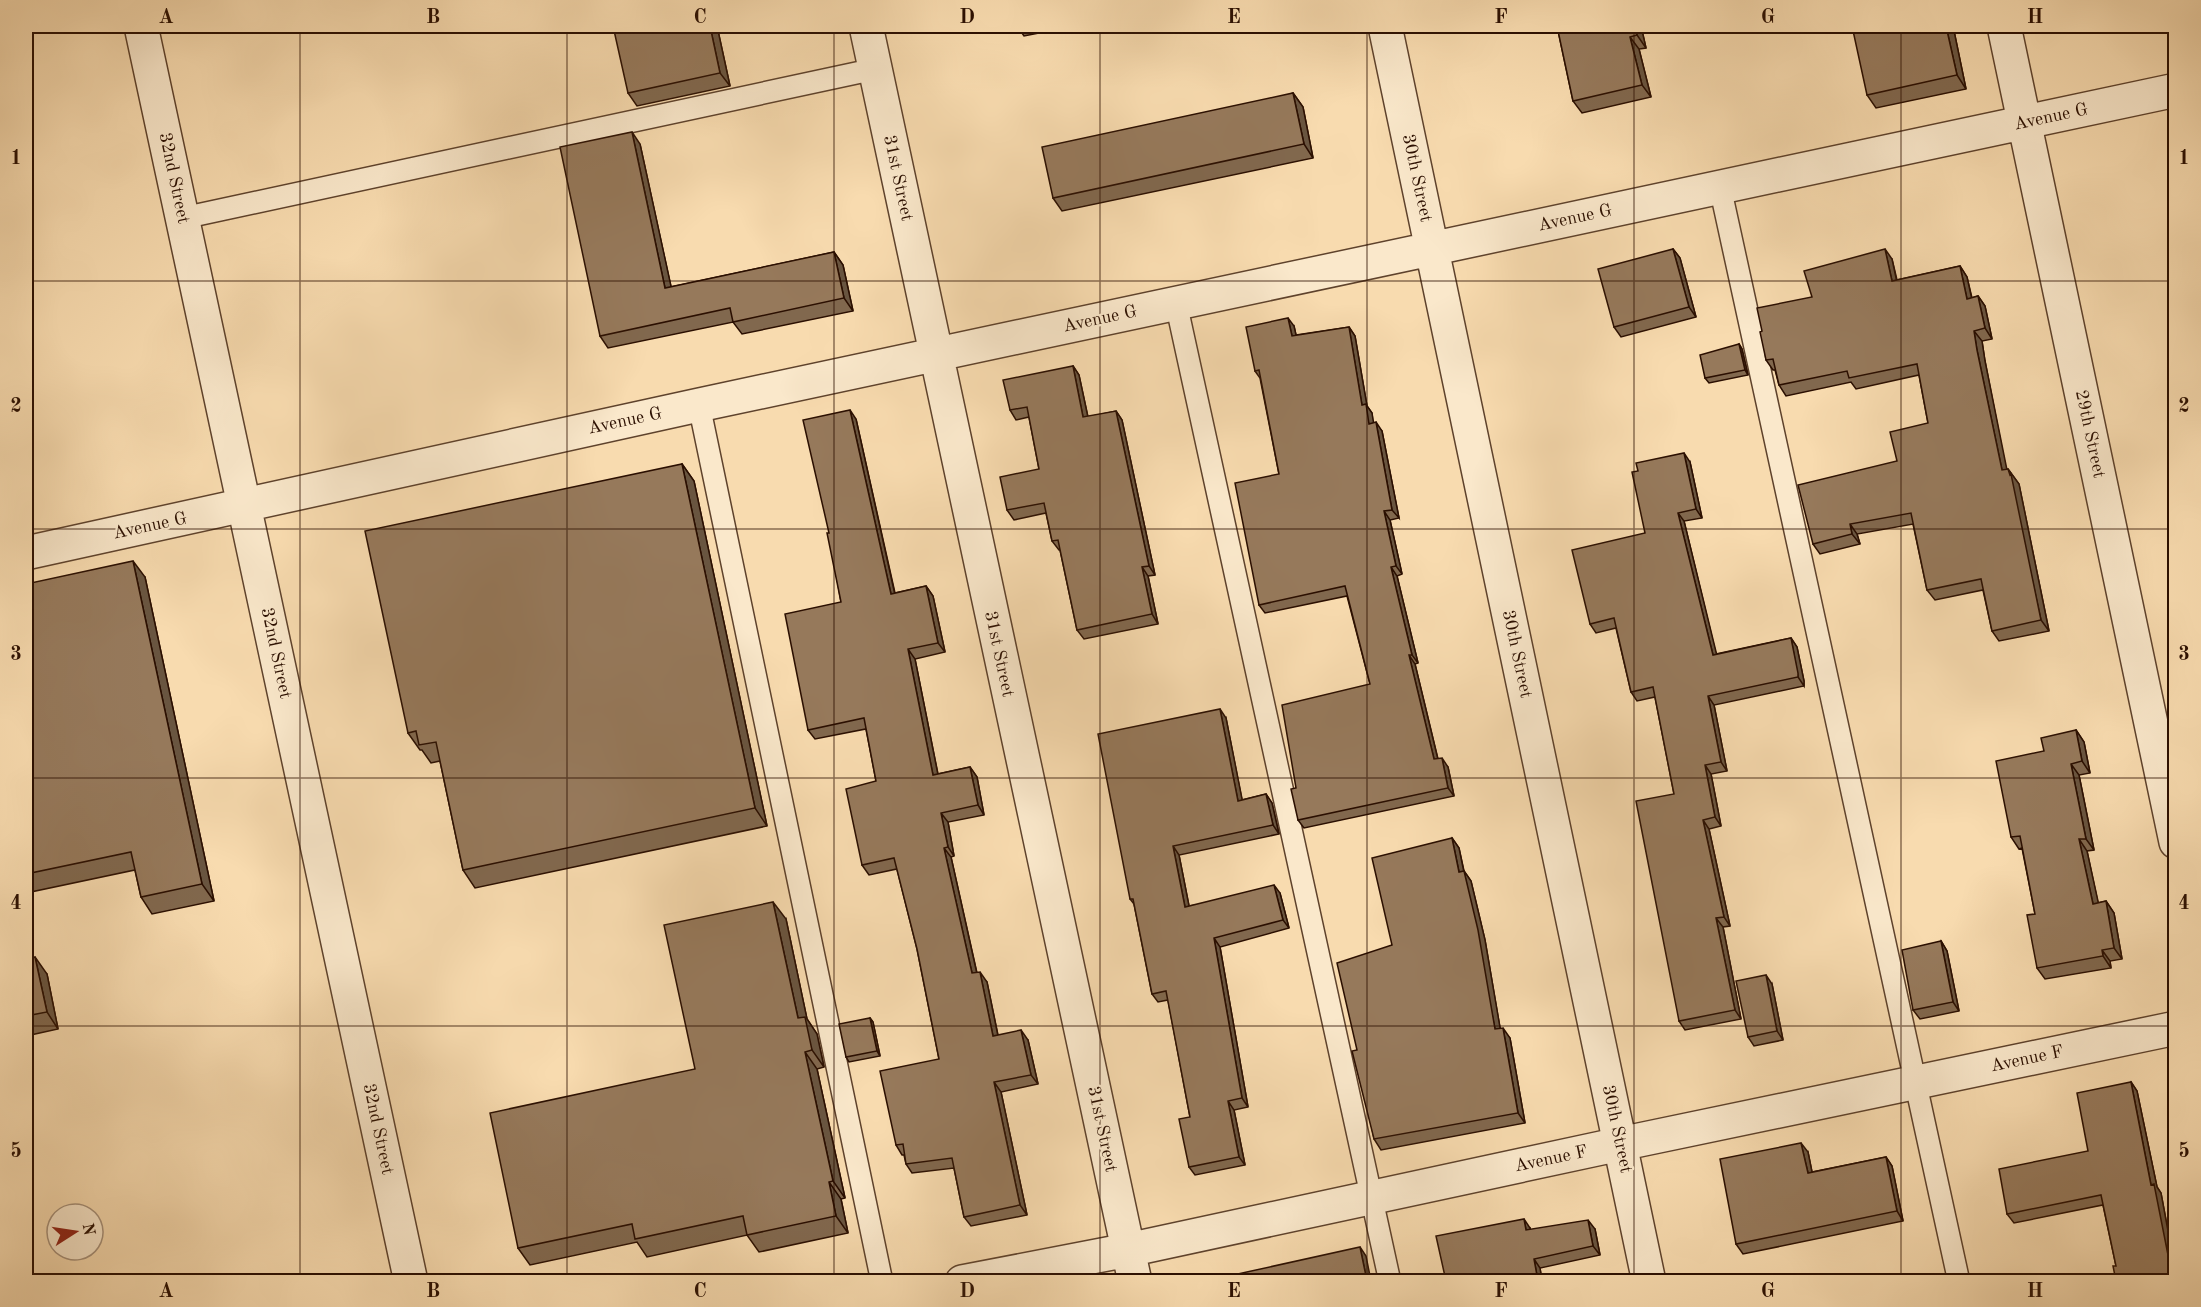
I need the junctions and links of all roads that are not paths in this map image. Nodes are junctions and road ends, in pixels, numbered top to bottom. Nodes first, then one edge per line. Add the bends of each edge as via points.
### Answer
1 (141, 26) edge
2 (866, 26) edge
3 (1385, 26) edge
4 (2004, 26) edge
5 (875, 69) junction
6 (2175, 90) edge
7 (2024, 122) junction
8 (1720, 188) junction
9 (183, 218) junction
10 (1432, 248) junction
11 (1176, 303) junction
12 (935, 355) junction
13 (699, 405) junction
14 (244, 505) junction
15 (26, 553) edge
16 (2175, 842) edge
17 (2175, 1028) edge
18 (1916, 1083) junction
19 (1620, 1144) junction
20 (1372, 1198) junction
21 (1128, 1250) junction
22 (411, 1281) edge
23 (882, 1281) edge
24 (962, 1281) edge
25 (1135, 1281) edge
26 (1390, 1281) edge
27 (1649, 1281) edge
28 (1959, 1281) edge

1 - 9 street, 32nd Street
2 - 5 street, 31st Street
3 - 10 street, 30th Street
4 - 7 street, 29th Street
5 - 9 lane
5 - 12 street, 31st Street
6 - 7 street, Avenue G
7 - 8 street, Avenue G
7 - 16 street, 29th Street
8 - 10 street, Avenue G
8 - 18 lane
9 - 14 street, 32nd Street
10 - 11 street, Avenue G
10 - 19 street, 30th Street
11 - 12 street, Avenue G
11 - 20 lane
12 - 13 street, Avenue G
12 - 21 street, 31st Street
13 - 14 street, Avenue G
13 - 23 lane
14 - 15 street, Avenue G
14 - 22 street, 32nd Street
17 - 18 street, Avenue F
18 - 19 street, Avenue F
18 - 28 lane
19 - 20 street, Avenue F
19 - 27 street, 30th Street
20 - 21 street, Avenue F
20 - 26 lane
21 - 24 street, Avenue F
21 - 25 street, 31st Street

